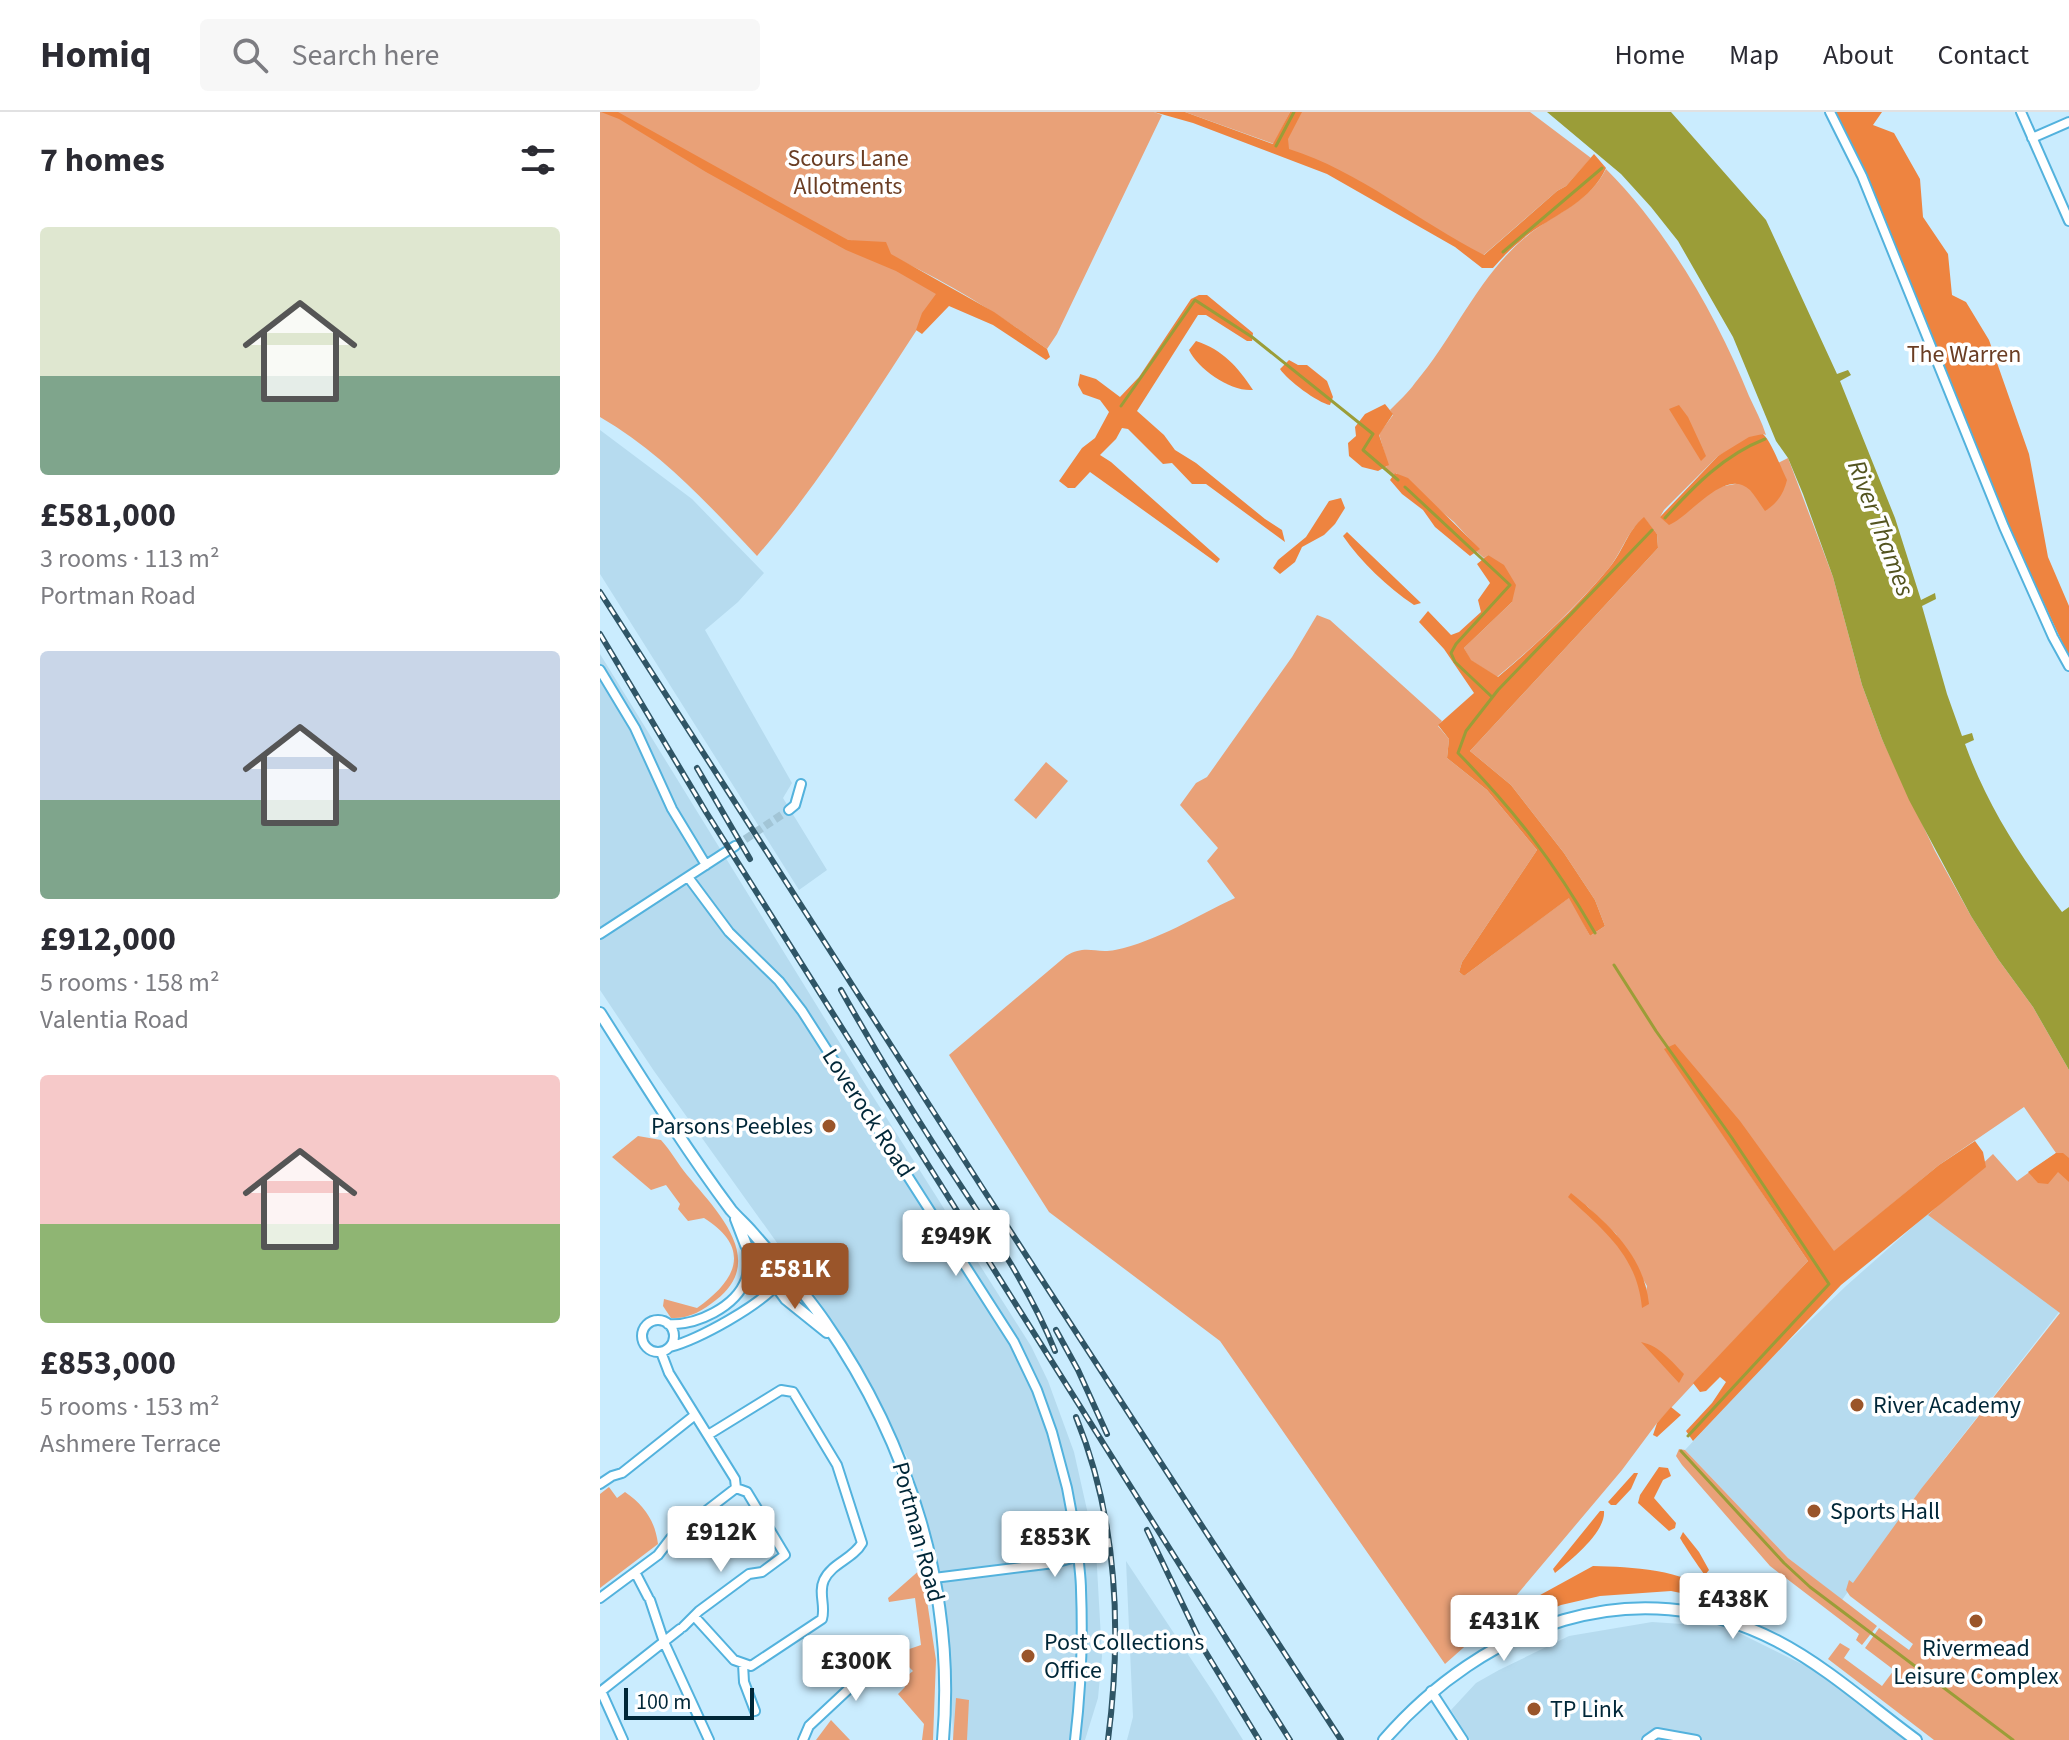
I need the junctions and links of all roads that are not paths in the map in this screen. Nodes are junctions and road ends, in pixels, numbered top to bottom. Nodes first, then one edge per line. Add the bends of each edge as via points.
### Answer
1 (1830, 112) edge
2 (2021, 112) edge
3 (2069, 122) edge
4 (2032, 138) junction
5 (2069, 221) edge
6 (2069, 666) edge
7 (600, 670) edge
8 (801, 784) dead end
9 (789, 810) tunnel mouth
10 (735, 846) tunnel mouth
11 (706, 865) junction
12 (688, 877) junction
13 (600, 934) edge
14 (600, 1013) edge
15 (734, 1214) junction
16 (746, 1245) junction
17 (760, 1265) junction
18 (778, 1265) junction
19 (747, 1276) junction
20 (777, 1285) junction
21 (760, 1299) junction
22 (786, 1299) junction
23 (668, 1324) junction
24 (835, 1339) junction
25 (670, 1347) junction
26 (661, 1352) junction
27 (695, 1415) junction
28 (708, 1435) junction
29 (600, 1484) edge
30 (736, 1488) junction
31 (1076, 1557) junction
32 (635, 1572) junction
33 (934, 1578) junction
34 (600, 1598) edge
35 (694, 1616) junction
36 (664, 1642) junction
37 (887, 1650) dead end
38 (743, 1664) junction
39 (601, 1688) edge
40 (1431, 1691) junction
41 (755, 1711) dead end
42 (623, 1740) edge
43 (709, 1740) edge
44 (803, 1740) edge
45 (943, 1740) edge
46 (1075, 1740) edge
47 (1384, 1740) edge
48 (1463, 1740) edge
49 (1647, 1740) edge
50 (1696, 1740) edge
51 (1916, 1740) edge

1 - 6 street via 1862,176 2004,527
2 - 4 street
3 - 4 street
4 - 5 street
7 - 11 street
8 - 9 street
10 - 11 street
11 - 12 street
12 - 13 street
12 - 31 street, Loverock Road via 729,932 802,1011 1014,1342 1060,1459
14 - 15 street, Portman Road
15 - 16 street, Portman Road
15 - 18 street, Portman Road
16 - 17 street, Portman Road
16 - 19 street
17 - 18 street
17 - 19 street
17 - 20 street, Portman Road
18 - 20 street
18 - 24 street, Portman Road
19 - 23 street via 720,1308 684,1325
20 - 21 street
20 - 22 street, Portman Road
21 - 22 street
21 - 25 street via 705,1334
22 - 24 street, Portman Road
23 - 25 street via 674,1332
23 - 26 street via 652,1321 643,1332 646,1346
24 - 33 street, Portman Road via 867,1389 899,1458
25 - 26 street
26 - 27 street
27 - 28 street
27 - 29 street via 622,1473
28 - 30 street
28 - 38 street via 781,1390 793,1392 837,1465 862,1543 823,1582 822,1619 751,1666
30 - 32 street
30 - 35 street via 747,1492 785,1555 762,1572 749,1574
31 - 33 street
31 - 46 street, Loverock Road via 1082,1652
32 - 34 street
32 - 36 street
33 - 45 street, Portman Road via 944,1658
35 - 36 street
35 - 38 street via 725,1652
36 - 39 street
36 - 43 street
37 - 44 street via 879,1652 869,1670 809,1726
38 - 41 street
39 - 42 street
40 - 47 street
40 - 48 street
40 - 51 street via 1525,1634 1574,1617 1632,1609 1688,1612 1753,1630 1792,1650
49 - 50 street via 1657,1733

